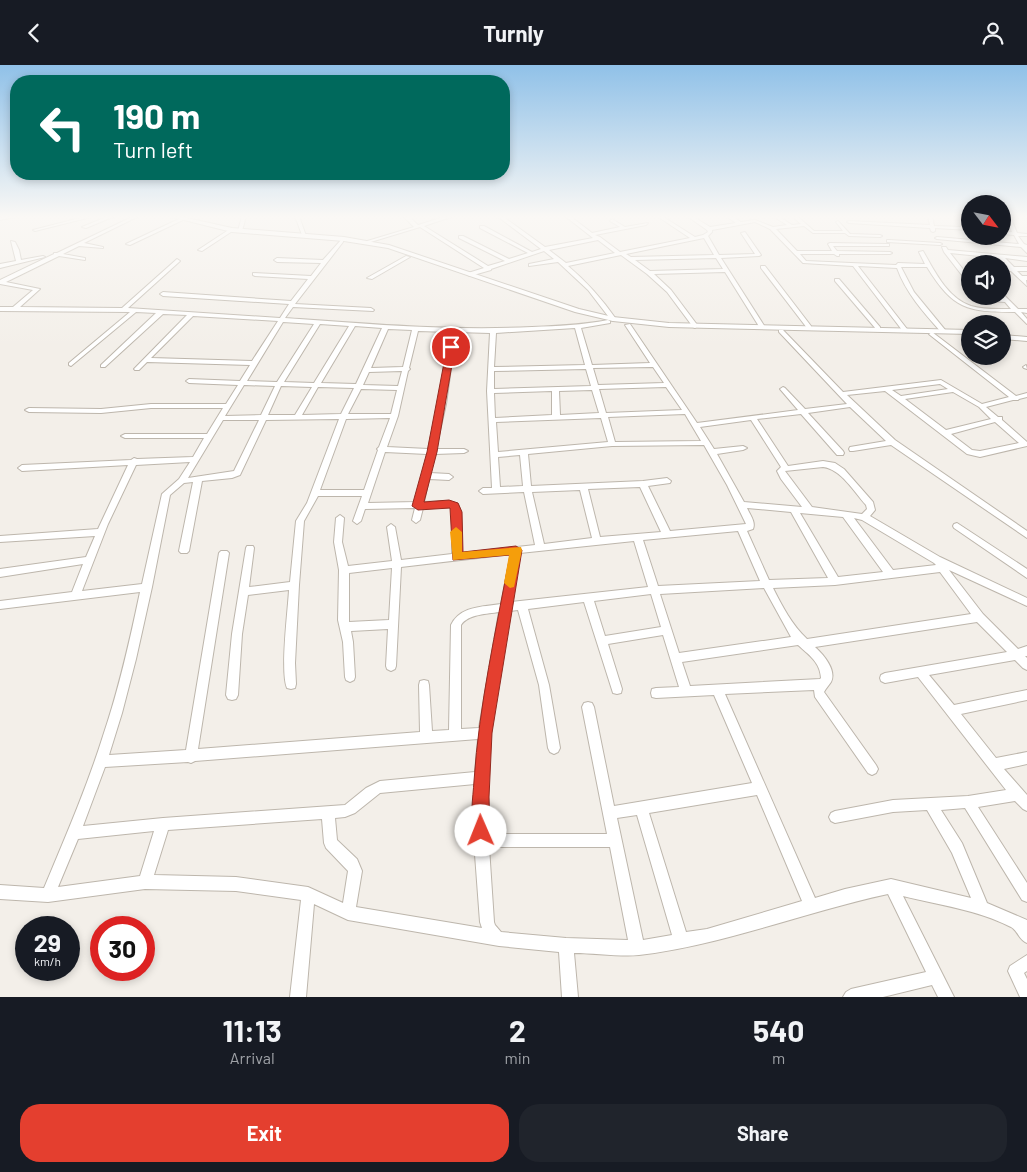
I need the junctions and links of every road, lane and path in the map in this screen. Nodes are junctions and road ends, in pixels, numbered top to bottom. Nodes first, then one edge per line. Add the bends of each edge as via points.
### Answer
1 (31, 259) edge
2 (45, 259) edge
3 (326, 259) edge
4 (403, 259) edge
5 (415, 259) edge
6 (426, 259) edge
7 (474, 259) edge
8 (506, 259) edge
9 (513, 259) edge
10 (592, 259) edge
11 (629, 259) edge
12 (718, 259) edge
13 (803, 259) edge
14 (841, 259) edge
15 (870, 259) edge
16 (926, 259) edge
17 (953, 259) edge
18 (277, 260) dead end
19 (559, 260) joint
20 (177, 261) dead end
21 (509, 261) junction
22 (19, 262) joint
23 (324, 262) junction
24 (844, 264) junction
25 (854, 264) junction
26 (531, 265) dead end
27 (565, 265) junction
28 (874, 265) junction
29 (0, 266) edge
30 (930, 266) junction
31 (763, 267) dead end
32 (898, 267) junction
33 (489, 269) junction
34 (1013, 269) joint
35 (1027, 269) edge
36 (961, 270) edge
37 (725, 271) junction
38 (649, 273) junction
39 (255, 274) dead end
40 (470, 274) junction
41 (370, 278) dead end
42 (1024, 278) edge
43 (312, 279) junction
44 (837, 280) dead end
45 (0, 282) edge
46 (1027, 284) edge
47 (163, 294) dead end
48 (292, 304) junction
49 (1011, 305) edge
50 (0, 309) edge
51 (15, 309) junction
52 (124, 309) junction
53 (135, 310) junction
54 (371, 310) dead end
55 (1016, 311) junction
56 (1027, 311) edge
57 (161, 312) junction
58 (191, 314) junction
59 (611, 320) junction
60 (281, 321) junction
61 (1027, 322) edge
62 (317, 324) junction
63 (628, 325) junction
64 (650, 325) junction
65 (352, 326) junction
66 (695, 326) junction
67 (576, 327) junction
68 (762, 327) junction
69 (810, 327) junction
70 (386, 328) junction
71 (415, 329) junction
72 (878, 329) junction
73 (904, 329) junction
74 (453, 331) junction
75 (493, 331) junction
76 (781, 331) junction
77 (943, 331) junction
78 (961, 333) edge
79 (932, 334) junction
80 (961, 334) edge
81 (1011, 336) edge
82 (1027, 337) edge
83 (145, 360) junction
84 (254, 363) junction
85 (71, 364) dead end
86 (652, 365) junction
87 (103, 366) dead end
88 (588, 366) junction
89 (137, 369) dead end
90 (407, 369) junction
91 (491, 369) junction
92 (367, 370) junction
93 (189, 381) dead end
94 (242, 382) junction
95 (280, 383) junction
96 (316, 385) junction
97 (668, 385) junction
98 (359, 387) junction
99 (595, 387) junction
100 (401, 388) junction
101 (555, 388) junction
102 (783, 389) dead end
103 (887, 389) junction
104 (955, 389) junction
105 (490, 391) junction
106 (841, 394) junction
107 (1027, 395) edge
108 (901, 398) junction
109 (1016, 399) junction
110 (852, 405) junction
111 (227, 406) junction
112 (982, 406) junction
113 (29, 410) dead end
114 (805, 411) junction
115 (687, 412) junction
116 (603, 415) junction
117 (394, 416) junction
118 (263, 417) junction
119 (297, 417) junction
120 (343, 417) junction
121 (556, 417) junction
122 (752, 417) junction
123 (220, 418) junction
124 (998, 419) junction
125 (492, 420) junction
126 (696, 425) junction
127 (945, 433) junction
128 (125, 436) dead end
129 (208, 436) junction
130 (892, 442) junction
131 (705, 443) junction
132 (612, 444) junction
133 (1026, 444) edge
134 (743, 448) dead end
135 (381, 449) junction
136 (853, 449) dead end
137 (464, 451) dead end
138 (432, 452) junction
139 (524, 452) junction
140 (712, 452) junction
141 (840, 453) dead end
142 (494, 455) junction
143 (195, 459) junction
144 (134, 461) junction
145 (22, 468) dead end
146 (786, 468) junction
147 (426, 476) junction
148 (449, 477) dead end
149 (198, 480) junction
150 (182, 481) junction
151 (667, 481) dead end
152 (643, 484) junction
153 (583, 485) junction
154 (527, 489) junction
155 (496, 490) junction
156 (483, 491) dead end
157 (314, 493) junction
158 (367, 493) junction
159 (741, 505) junction
160 (362, 506) junction
161 (418, 506) junction
162 (794, 510) junction
163 (809, 511) junction
164 (846, 514) junction
165 (864, 517) junction
166 (340, 518) dead end
167 (416, 520) dead end
168 (357, 521) dead end
169 (957, 526) dead end
170 (391, 527) dead end
171 (741, 528) junction
172 (101, 532) junction
173 (667, 535) junction
174 (1027, 535) edge
175 (0, 539) edge
176 (638, 539) junction
177 (597, 541) junction
178 (540, 547) junction
179 (250, 548) dead end
180 (516, 550) junction
181 (184, 551) dead end
182 (224, 553) dead end
183 (457, 557) junction
184 (90, 560) junction
185 (940, 564) junction
186 (397, 565) junction
187 (344, 570) junction
188 (0, 573) edge
189 (890, 574) junction
190 (1027, 574) edge
191 (835, 581) junction
192 (294, 585) junction
193 (768, 585) junction
194 (147, 587) junction
195 (656, 590) junction
196 (244, 592) junction
197 (75, 596) junction
198 (588, 598) junction
199 (1027, 602) edge
200 (0, 605) edge
201 (522, 605) junction
202 (506, 607) junction
203 (979, 617) junction
204 (393, 624) junction
205 (345, 627) junction
206 (667, 630) junction
207 (602, 641) junction
208 (803, 642) junction
209 (1027, 651) edge
210 (1016, 655) junction
211 (675, 658) junction
212 (1027, 665) edge
213 (391, 666) dead end
214 (920, 672) junction
215 (350, 677) dead end
216 (885, 678) dead end
217 (291, 684) dead end
218 (823, 684) junction
219 (424, 685) dead end
220 (617, 689) dead end
221 (717, 689) junction
222 (686, 691) junction
223 (656, 693) dead end
224 (232, 695) dead end
225 (1027, 695) edge
226 (588, 707) dead end
227 (954, 710) junction
228 (484, 733) junction
229 (455, 735) junction
230 (426, 737) junction
231 (554, 748) dead end
232 (191, 757) junction
233 (1027, 758) edge
234 (100, 761) junction
235 (992, 765) junction
236 (872, 769) dead end
237 (481, 777) junction
238 (760, 788) junction
239 (1017, 794) junction
240 (968, 802) junction
241 (930, 803) junction
242 (1027, 805) edge
243 (641, 809) junction
244 (328, 812) junction
245 (610, 813) junction
246 (835, 817) dead end
247 (163, 824) junction
248 (73, 833) junction
249 (615, 840) junction
250 (481, 841) junction
251 (145, 883) junction
252 (890, 886) junction
253 (0, 892) edge
254 (308, 894) junction
255 (48, 895) junction
256 (1027, 895) edge
257 (811, 906) junction
258 (982, 908) junction
259 (348, 913) junction
260 (1024, 929) edge
261 (499, 939) junction
262 (682, 941) junction
263 (566, 945) junction
264 (638, 948) junction
265 (1027, 962) edge
266 (936, 977) junction
267 (887, 993) edge
268 (1027, 995) edge
269 (298, 997) edge
270 (570, 997) edge
271 (851, 997) edge
272 (946, 997) edge

1 - 22 street
2 - 45 street
3 - 23 street
4 - 41 street
5 - 59 street via 570,313
6 - 40 street
7 - 33 street
8 - 21 street
9 - 21 street
10 - 27 street
11 - 38 street
12 - 37 street
13 - 24 street via 807,263
14 - 24 street
15 - 28 street
16 - 30 street
17 - 36 street
18 - 23 street
19 - 26 street
19 - 27 street
20 - 52 street
21 - 33 street
22 - 29 street
23 - 43 street
24 - 25 street
25 - 28 street
25 - 73 street
27 - 59 street via 597,296
28 - 32 street
30 - 32 street via 901,264
30 - 55 street via 951,294 966,305
31 - 69 street
32 - 77 street
33 - 40 street
34 - 35 street
34 - 42 street
37 - 38 street
37 - 68 street
38 - 66 street via 669,291
39 - 43 street
40 - 59 street
42 - 46 street
43 - 48 street
44 - 72 street
45 - 51 street via 38,289
47 - 48 street
48 - 54 street
48 - 60 street
49 - 55 street
50 - 51 street
51 - 52 street
52 - 53 street
53 - 57 street
53 - 85 street
55 - 56 street
55 - 61 street
57 - 58 street
57 - 87 street
58 - 60 street
58 - 83 street
59 - 63 street
59 - 64 street
59 - 67 street
60 - 62 street
60 - 84 street
62 - 65 street
62 - 95 street
63 - 64 street
63 - 86 street
64 - 66 street
64 - 76 street
65 - 70 street
65 - 96 street
66 - 68 street
67 - 75 street
67 - 88 street
68 - 69 street
69 - 72 street
70 - 71 street
70 - 92 street
71 - 74 street
71 - 90 street
72 - 73 street
73 - 77 street
74 - 75 street
74 - 138 street
75 - 91 street
76 - 79 street
76 - 106 street
77 - 78 street
79 - 80 street
79 - 109 street
81 - 82 street
83 - 84 street
83 - 89 street
84 - 94 street
86 - 88 street
86 - 97 street
88 - 91 street
88 - 99 street
90 - 92 street
90 - 100 street
91 - 105 street
92 - 98 street
93 - 94 street
94 - 95 street
94 - 111 street
95 - 96 street
95 - 118 street
96 - 98 street
96 - 119 street
97 - 99 street
97 - 115 street
98 - 100 street
98 - 120 street
99 - 101 street
99 - 116 street
100 - 117 street
101 - 105 street
101 - 121 street
102 - 114 street
103 - 104 street via 941,382
103 - 106 street
103 - 108 street
104 - 108 street
104 - 112 street
105 - 125 street
106 - 110 street
107 - 109 street
108 - 127 street
109 - 112 street
110 - 114 street
110 - 130 street
111 - 113 street
111 - 123 street
112 - 124 street
114 - 122 street
114 - 141 street
115 - 116 street
115 - 126 street
116 - 121 street
116 - 132 street
117 - 120 street
117 - 135 street
118 - 119 street
118 - 123 street
118 - 149 street via 235,475
119 - 120 street
120 - 157 street
121 - 125 street
122 - 126 street
122 - 146 street
123 - 129 street
124 - 127 street
124 - 133 street
125 - 142 street
126 - 131 street
127 - 133 street via 974,454
128 - 129 street
129 - 143 street
130 - 136 street
130 - 174 street
131 - 132 street
131 - 140 street
132 - 139 street
134 - 140 street
135 - 138 street
135 - 158 street
137 - 138 street
138 - 147 street
139 - 142 street
139 - 154 street
140 - 159 street
142 - 155 street
143 - 144 street
143 - 150 street
144 - 145 street
144 - 172 street
146 - 163 street via 782,473
146 - 165 street via 823,463 836,467 870,504 871,511
147 - 148 street
147 - 161 street
149 - 150 street
149 - 181 street
150 - 194 street via 166,493
151 - 152 street
152 - 153 street
152 - 173 street
153 - 154 street
153 - 177 street
154 - 155 street
154 - 178 street
155 - 156 street
157 - 158 street
157 - 192 street via 300,521
158 - 160 street
159 - 162 street
159 - 171 street via 750,525
160 - 161 street
160 - 168 street
161 - 167 street
161 - 183 street via 455,506
162 - 163 street
162 - 191 street
163 - 164 street
164 - 165 street
164 - 189 street
165 - 185 street
166 - 187 street via 338,542
169 - 190 street
170 - 186 street
171 - 173 street
171 - 193 street
172 - 175 street
172 - 184 street
173 - 176 street
176 - 177 street
176 - 195 street
177 - 178 street
178 - 180 street
179 - 196 street
180 - 183 street
180 - 202 street
182 - 232 street
183 - 186 street
184 - 188 street
184 - 197 street
185 - 189 street
185 - 199 street
185 - 203 street
186 - 187 street
186 - 204 street
187 - 205 street
189 - 191 street
191 - 193 street
192 - 196 street
192 - 217 street
193 - 195 street
193 - 208 street via 792,629
194 - 197 street
194 - 234 street via 119,703
195 - 198 street
195 - 206 street
196 - 224 street
197 - 200 street
198 - 201 street
198 - 207 street
201 - 202 street
201 - 231 street via 544,685
202 - 228 street
202 - 229 street via 467,614 457,622
203 - 208 street
203 - 210 street
204 - 205 street
204 - 213 street
205 - 215 street
206 - 207 street
206 - 211 street
207 - 220 street
208 - 211 street
208 - 218 street via 825,667 828,679
209 - 210 street
210 - 212 street
210 - 214 street
211 - 222 street
214 - 216 street
214 - 227 street
218 - 221 street
218 - 236 street via 819,693
219 - 230 street
221 - 222 street
221 - 238 street
222 - 223 street
225 - 227 street
226 - 245 street
227 - 235 street
228 - 229 street
228 - 237 street
229 - 230 street
230 - 232 street
232 - 234 street
233 - 235 street
234 - 248 street
235 - 239 street
237 - 244 street via 380,787 370,791 351,810
237 - 250 street
238 - 243 street
238 - 257 street
239 - 240 street
239 - 242 street
240 - 241 street
240 - 256 street
241 - 246 street
241 - 258 street via 957,848
243 - 245 street
243 - 262 street
244 - 247 street
244 - 259 street via 331,843 355,871
245 - 249 street
247 - 248 street
247 - 251 street
248 - 255 street
249 - 250 street
249 - 264 street
250 - 261 street via 487,925
251 - 254 street via 236,884
251 - 255 street
252 - 257 street
252 - 258 street
252 - 266 street
253 - 255 street
254 - 259 street
254 - 269 street
257 - 262 street
258 - 260 street
259 - 261 street
261 - 263 street
262 - 264 street
263 - 264 street
263 - 270 street
265 - 268 street via 1015,971
266 - 267 street
266 - 272 street
267 - 271 street

